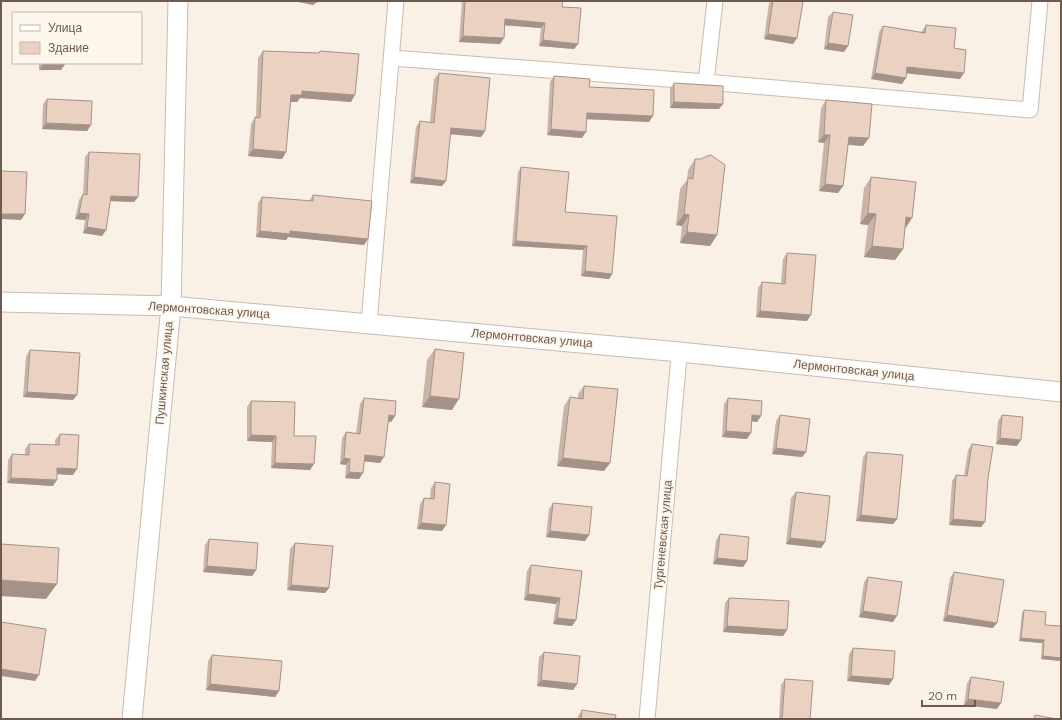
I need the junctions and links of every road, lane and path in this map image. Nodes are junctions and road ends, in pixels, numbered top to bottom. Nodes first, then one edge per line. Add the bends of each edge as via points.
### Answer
1 (178, 1) edge
2 (396, 1) edge
3 (715, 1) edge
4 (1040, 1) edge
5 (392, 58) junction
6 (706, 82) junction
7 (1, 302) edge
8 (171, 306) junction
9 (369, 323) junction
10 (680, 352) junction
11 (1061, 392) edge
12 (132, 719) edge
13 (647, 719) edge

1 - 8 street, Пушкинская улица
2 - 5 street
3 - 6 street
4 - 6 street via 1030,110
5 - 6 street
5 - 9 street
7 - 8 street, Лермонтовская улица
8 - 9 street, Лермонтовская улица
8 - 12 street, Пушкинская улица
9 - 10 street, Лермонтовская улица
10 - 11 street, Лермонтовская улица
10 - 13 street, Тургеневская улица

